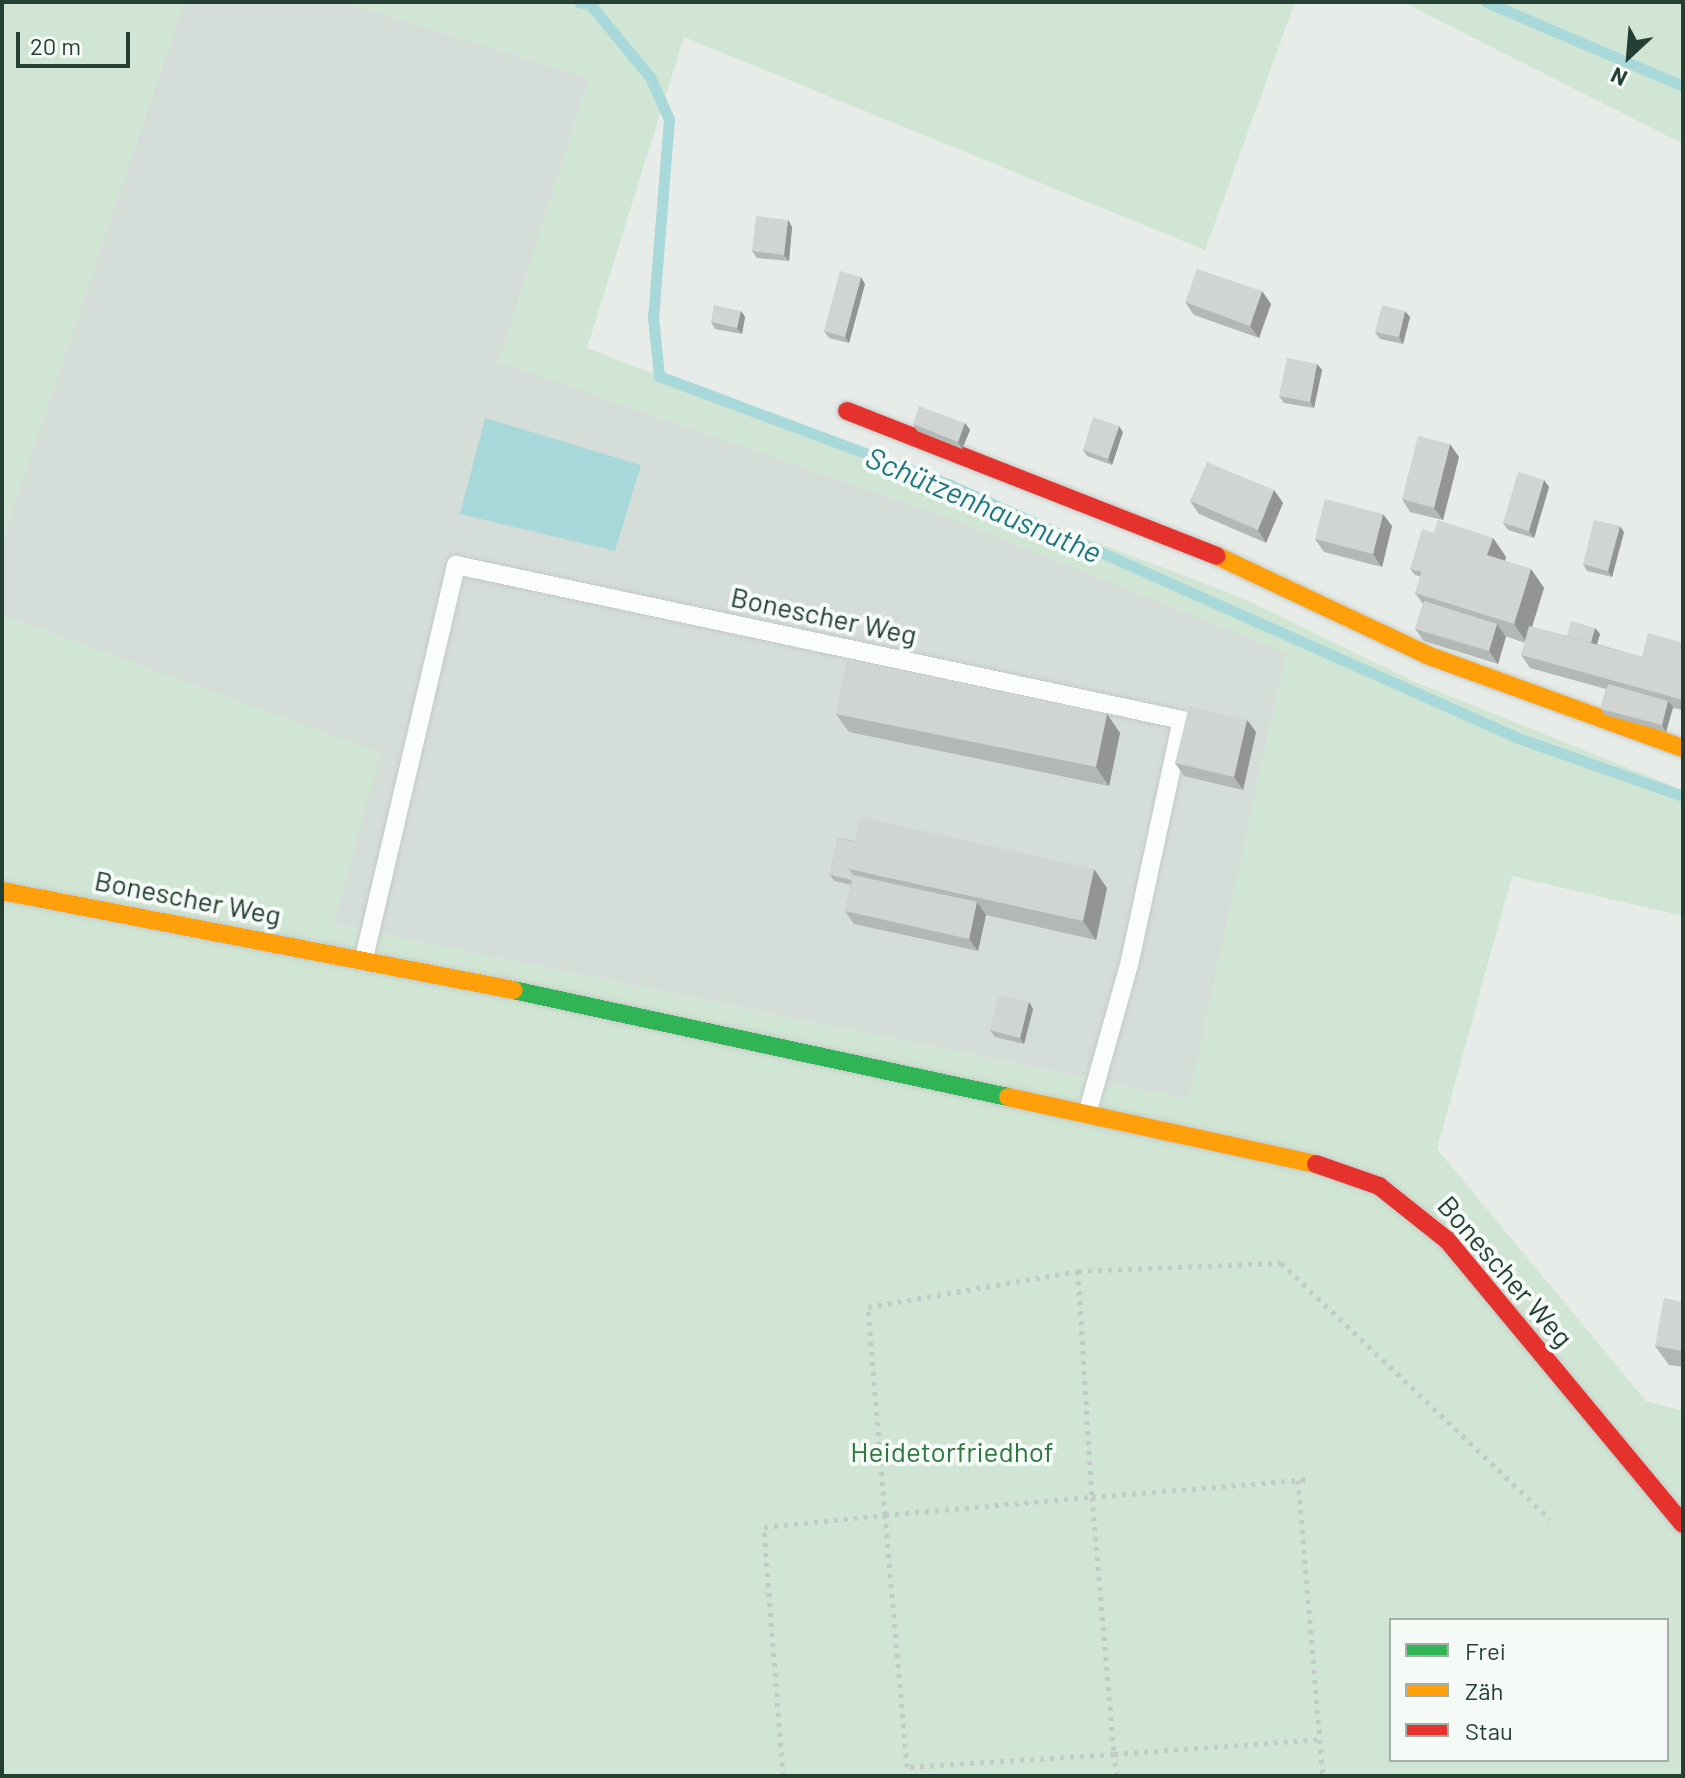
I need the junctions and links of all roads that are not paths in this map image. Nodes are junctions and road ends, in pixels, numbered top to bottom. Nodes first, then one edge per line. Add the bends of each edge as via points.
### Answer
1 (847, 411) dead end
2 (1683, 748) edge
3 (2, 891) edge
4 (364, 958) junction
5 (1088, 1110) junction
6 (1683, 1524) edge

1 - 2 street via 1252,570 1427,655
3 - 4 street, Bonescher Weg
4 - 5 street, Bonescher Weg
4 - 5 lane, Bonescher Weg via 456,565 1182,720 1130,961
5 - 6 street, Bonescher Weg via 1336,1168 1414,1208

